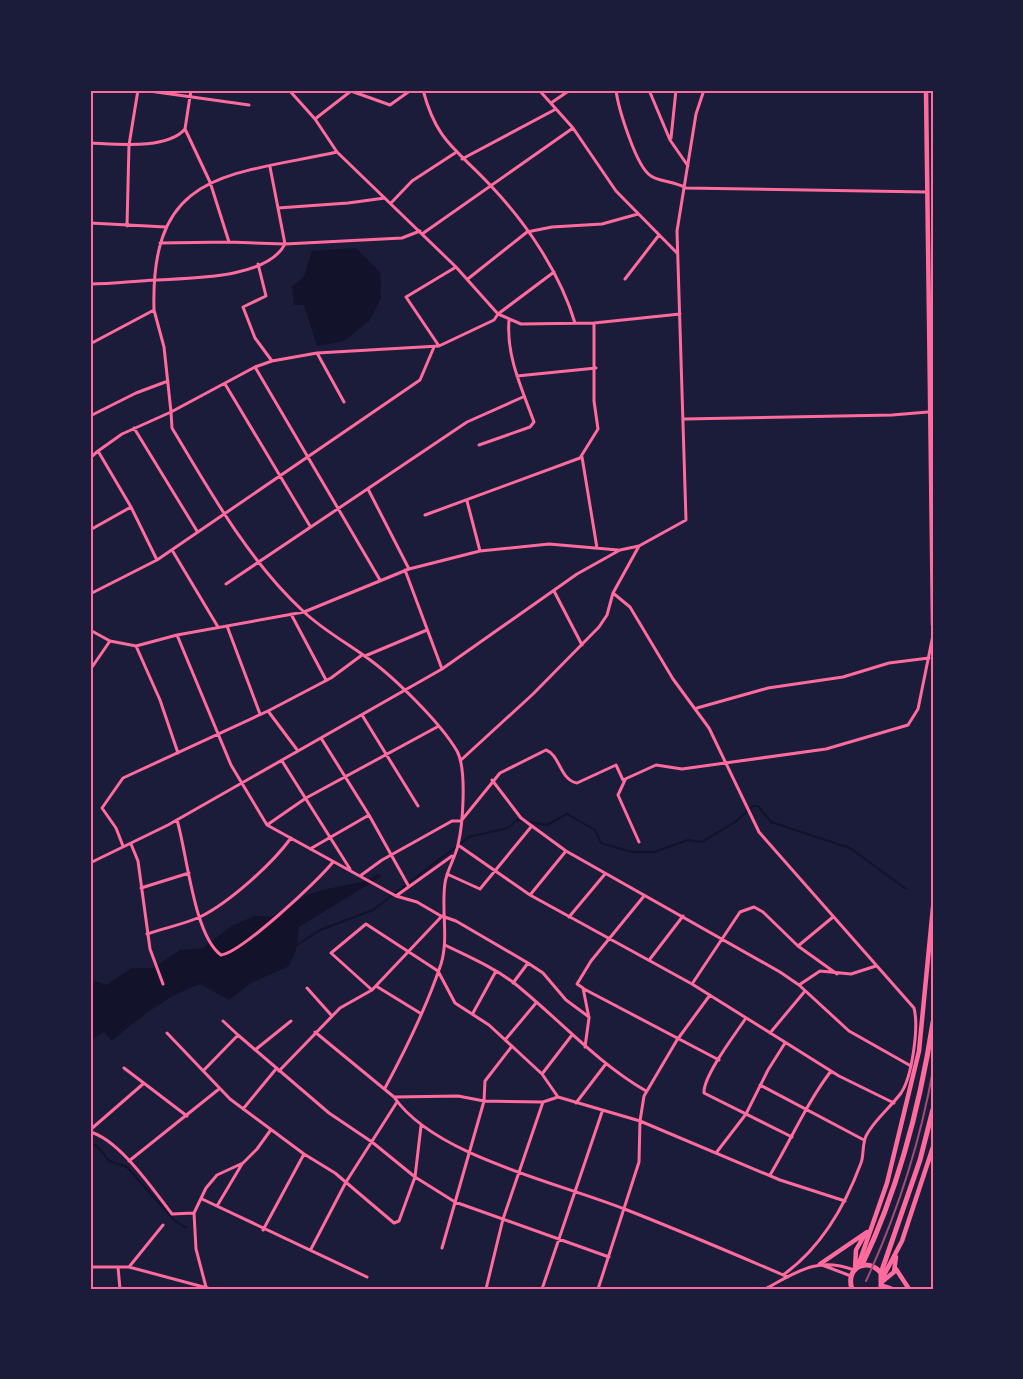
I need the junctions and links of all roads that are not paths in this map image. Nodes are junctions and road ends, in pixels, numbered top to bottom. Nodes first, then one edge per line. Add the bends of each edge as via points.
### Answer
1 (90, 90) edge
2 (100, 90) edge
3 (140, 90) edge
4 (191, 90) edge
5 (290, 90) edge
6 (411, 90) edge
7 (423, 90) edge
8 (539, 90) edge
9 (570, 90) edge
10 (616, 90) edge
11 (649, 90) edge
12 (676, 90) edge
13 (704, 90) edge
14 (926, 90) edge
15 (189, 97) junction
16 (551, 103) junction
17 (249, 105) dead end
18 (556, 109) junction
19 (315, 119) junction
20 (573, 128) junction
21 (185, 129) junction
22 (670, 140) junction
23 (90, 143) edge
24 (129, 145) junction
25 (337, 152) junction
26 (455, 153) junction
27 (461, 160) junction
28 (270, 167) junction
29 (690, 167) junction
30 (210, 182) junction
31 (491, 186) junction
32 (686, 188) junction
33 (927, 192) junction
34 (386, 198) junction
35 (391, 203) junction
36 (278, 208) junction
37 (638, 213) junction
38 (90, 223) edge
39 (127, 226) junction
40 (166, 227) junction
41 (421, 232) junction
42 (527, 232) junction
43 (659, 235) junction
44 (229, 242) junction
45 (160, 243) junction
46 (285, 244) junction
47 (677, 254) junction
48 (258, 264) junction
49 (456, 267) junction
50 (554, 272) junction
51 (468, 279) junction
52 (626, 279) dead end
53 (153, 280) junction
54 (90, 284) edge
55 (154, 310) junction
56 (498, 314) junction
57 (680, 314) junction
58 (509, 321) junction
59 (575, 323) junction
60 (594, 323) junction
61 (90, 344) edge
62 (434, 346) junction
63 (439, 346) junction
64 (317, 352) junction
65 (272, 361) junction
66 (255, 367) junction
67 (596, 368) junction
68 (517, 376) junction
69 (168, 381) junction
70 (225, 384) junction
71 (523, 397) junction
72 (344, 402) dead end
73 (171, 412) junction
74 (928, 412) junction
75 (90, 416) edge
76 (684, 419) junction
77 (134, 428) junction
78 (479, 445) dead end
79 (98, 451) junction
80 (306, 456) junction
81 (582, 457) junction
82 (90, 458) edge
83 (279, 475) junction
84 (368, 489) junction
85 (467, 501) junction
86 (131, 507) junction
87 (337, 508) junction
88 (223, 513) junction
89 (425, 515) dead end
90 (311, 527) junction
91 (90, 530) edge
92 (197, 531) junction
93 (639, 546) junction
94 (597, 548) junction
95 (172, 550) junction
96 (620, 550) junction
97 (480, 551) junction
98 (157, 560) junction
99 (258, 563) junction
100 (407, 570) junction
101 (380, 580) junction
102 (226, 584) dead end
103 (554, 591) junction
104 (613, 593) junction
105 (90, 594) edge
106 (304, 612) junction
107 (291, 615) junction
108 (933, 625) edge
109 (226, 626) junction
110 (218, 627) junction
111 (90, 630) edge
112 (427, 630) junction
113 (177, 635) junction
114 (933, 635) edge
115 (110, 641) junction
116 (582, 645) junction
117 (136, 646) junction
118 (363, 655) junction
119 (929, 658) junction
120 (442, 669) junction
121 (90, 670) edge
122 (326, 680) junction
123 (404, 690) junction
124 (696, 708) junction
125 (268, 711) junction
126 (260, 714) junction
127 (362, 715) junction
128 (437, 727) junction
129 (219, 734) junction
130 (321, 738) junction
131 (298, 751) junction
132 (178, 753) junction
133 (387, 755) junction
134 (281, 760) junction
135 (461, 760) junction
136 (726, 761) junction
137 (347, 778) junction
138 (492, 780) junction
139 (625, 780) junction
140 (241, 783) junction
141 (306, 798) junction
142 (418, 806) dead end
143 (369, 815) junction
144 (177, 820) junction
145 (461, 821) junction
146 (267, 825) junction
147 (531, 827) junction
148 (330, 837) junction
149 (291, 838) junction
150 (639, 842) dead end
151 (131, 843) junction
152 (458, 845) junction
153 (123, 847) junction
154 (310, 849) junction
155 (566, 851) junction
156 (392, 855) junction
157 (454, 855) junction
158 (333, 862) junction
159 (90, 863) edge
160 (494, 869) junction
161 (351, 871) junction
162 (189, 873) junction
163 (447, 874) junction
164 (605, 874) junction
165 (360, 876) junction
166 (408, 885) junction
167 (141, 888) junction
168 (530, 895) junction
169 (396, 896) junction
170 (644, 897) junction
171 (933, 907) edge
172 (442, 916) junction
173 (683, 916) junction
174 (569, 917) junction
175 (833, 917) junction
176 (199, 918) junction
177 (147, 934) junction
178 (610, 938) junction
179 (724, 938) junction
180 (445, 945) junction
181 (798, 946) junction
182 (409, 954) junction
183 (650, 959) junction
184 (528, 963) junction
185 (876, 966) junction
186 (438, 971) junction
187 (496, 971) junction
188 (837, 974) junction
189 (513, 983) junction
190 (163, 984) dead end
191 (692, 984) junction
192 (799, 985) junction
193 (376, 986) junction
194 (307, 988) dead end
195 (583, 988) junction
196 (372, 990) junction
197 (805, 991) junction
198 (711, 995) junction
199 (536, 1003) junction
200 (421, 1013) junction
201 (473, 1013) junction
202 (332, 1016) junction
203 (589, 1018) junction
204 (746, 1018) junction
205 (223, 1021) dead end
206 (291, 1021) dead end
207 (933, 1022) edge
208 (315, 1032) junction
209 (167, 1033) dead end
210 (770, 1033) junction
211 (238, 1035) junction
212 (572, 1035) junction
213 (505, 1040) junction
214 (677, 1040) junction
215 (785, 1043) junction
216 (512, 1046) junction
217 (585, 1047) junction
218 (255, 1050) junction
219 (719, 1060) junction
220 (605, 1065) junction
221 (911, 1066) junction
222 (124, 1068) dead end
223 (277, 1070) junction
224 (203, 1071) junction
225 (831, 1071) junction
226 (542, 1074) junction
227 (143, 1084) junction
228 (760, 1084) junction
229 (385, 1088) junction
230 (219, 1089) junction
231 (646, 1091) junction
232 (394, 1097) junction
233 (558, 1098) junction
234 (484, 1101) junction
235 (398, 1102) junction
236 (543, 1102) junction
237 (576, 1103) junction
238 (894, 1103) junction
239 (805, 1108) junction
240 (243, 1109) junction
241 (933, 1109) edge
242 (602, 1112) junction
243 (746, 1113) junction
244 (187, 1116) junction
245 (640, 1121) junction
246 (422, 1126) junction
247 (90, 1131) edge
248 (270, 1131) junction
249 (792, 1137) junction
250 (864, 1140) junction
251 (372, 1142) junction
252 (933, 1147) edge
253 (468, 1151) junction
254 (716, 1153) junction
255 (304, 1154) junction
256 (129, 1161) junction
257 (243, 1162) junction
258 (519, 1171) junction
259 (770, 1176) junction
260 (415, 1177) junction
261 (346, 1182) junction
262 (576, 1191) junction
263 (202, 1199) junction
264 (845, 1201) junction
265 (455, 1202) junction
266 (217, 1206) junction
267 (625, 1209) junction
268 (194, 1213) junction
269 (503, 1219) junction
270 (163, 1224) dead end
271 (872, 1228) junction
272 (263, 1230) junction
273 (867, 1232) junction
274 (558, 1241) junction
275 (442, 1248) dead end
276 (311, 1249) junction
277 (895, 1254) junction
278 (609, 1257) junction
279 (820, 1264) junction
280 (90, 1267) edge
281 (129, 1267) junction
282 (118, 1268) junction
283 (856, 1269) junction
284 (895, 1269) junction
285 (785, 1276) junction
286 (367, 1277) dead end
287 (882, 1281) edge
288 (206, 1287) junction
289 (120, 1289) edge
290 (211, 1289) edge
291 (486, 1289) edge
292 (542, 1289) edge
293 (598, 1289) edge
294 (765, 1289) edge
295 (852, 1289) edge
296 (892, 1289) edge
297 (909, 1289) edge

1 - 2 street
3 - 15 street
3 - 24 street
4 - 15 street
5 - 19 street
6 - 19 street via 390,105 351,91
7 - 26 street via 432,120
8 - 16 street
9 - 16 street
10 - 32 street via 623,122 646,172
11 - 22 street
12 - 22 street
13 - 29 street via 696,114
14 - 33 main road
15 - 17 street
15 - 21 street
16 - 18 street
18 - 20 street
18 - 27 street
19 - 25 street
20 - 31 street
20 - 37 street via 610,184
21 - 24 street via 172,139
21 - 30 street
22 - 29 street
23 - 24 street
24 - 39 street
25 - 28 street
25 - 34 street
26 - 27 street
26 - 35 street via 412,181
27 - 31 street
28 - 30 street
28 - 36 street
29 - 32 street
30 - 40 street via 183,201
30 - 44 street
31 - 41 street
31 - 42 street
32 - 33 street
32 - 47 street via 679,210
33 - 74 main road
34 - 35 street
34 - 36 street
35 - 41 street
36 - 46 street
37 - 42 street via 602,224 552,226
37 - 43 street
38 - 39 street
39 - 40 street
40 - 45 street
41 - 46 street via 402,238
41 - 49 street
42 - 50 street
42 - 51 street
43 - 47 street
43 - 52 street
44 - 45 street
44 - 46 street
45 - 53 street
46 - 48 street via 279,255
47 - 57 street
48 - 53 street via 216,277
48 - 65 street via 265,297 243,307 255,338
49 - 51 street
49 - 63 street via 406,297
50 - 56 street
50 - 59 street
51 - 56 street
53 - 54 street
53 - 55 street
55 - 61 street
55 - 69 street
56 - 58 street
56 - 63 street via 492,322
57 - 60 street
57 - 76 street
58 - 59 street
58 - 68 street via 508,340
59 - 60 street
60 - 67 street
62 - 63 street
62 - 64 street
62 - 80 street via 420,380
64 - 65 street
64 - 72 street
65 - 66 street
66 - 70 street
66 - 80 street
67 - 68 street
67 - 81 street via 594,401 598,429
68 - 71 street
69 - 73 street
69 - 75 street
70 - 73 street
70 - 83 street
71 - 78 street via 533,425
71 - 84 street via 467,422
73 - 77 street
73 - 88 street via 172,428
74 - 76 street
74 - 108 main road
76 - 93 street via 687,520
77 - 79 street
77 - 92 street
79 - 82 street
79 - 86 street
80 - 83 street
80 - 87 street
81 - 85 street
81 - 94 street
83 - 88 street
83 - 90 street
84 - 87 street
84 - 100 street
85 - 89 street
85 - 97 street
86 - 91 street
86 - 98 street
87 - 90 street
87 - 101 street
88 - 92 street
88 - 99 street
90 - 99 street
92 - 95 street
93 - 96 street
93 - 104 street
94 - 96 street
94 - 97 street via 537,544
95 - 98 street
95 - 110 street
96 - 103 street
97 - 100 street
98 - 105 street
99 - 102 street
99 - 106 street
100 - 101 street
100 - 112 street
101 - 106 street
103 - 116 street
103 - 120 street
104 - 116 street via 607,615
104 - 124 street via 630,607 673,679
106 - 107 street
106 - 118 street
107 - 109 street
107 - 122 street
109 - 110 street
109 - 126 street
110 - 113 street
111 - 115 street
112 - 118 street
112 - 120 street
113 - 117 street
113 - 129 street
114 - 119 street
115 - 117 street
115 - 121 street
116 - 135 street
117 - 132 street
118 - 122 street
118 - 123 street
119 - 124 street via 768,688
119 - 136 street via 918,709 908,725 826,749
120 - 123 street
122 - 125 street
123 - 127 street
123 - 128 street
124 - 136 street
125 - 126 street
125 - 131 street
126 - 129 street
127 - 130 street
127 - 133 street
128 - 133 street
128 - 135 street
129 - 132 street
129 - 140 street
130 - 131 street
130 - 137 street
131 - 134 street
132 - 153 street via 123,778 102,808
133 - 137 street
133 - 142 street
134 - 140 street
134 - 141 street
135 - 145 street
136 - 139 street via 682,769 656,765
136 - 175 street via 759,832
137 - 141 street
137 - 143 street
138 - 139 street via 548,749 573,783 616,765
138 - 145 street
138 - 147 street
139 - 150 street via 618,795
140 - 144 street
140 - 146 street
141 - 146 street
141 - 148 street
143 - 148 street
143 - 156 street
144 - 151 street
144 - 162 street
145 - 152 street
145 - 156 street via 452,821
146 - 149 street
147 - 155 street
147 - 160 street
148 - 154 street
148 - 161 street
149 - 154 street
149 - 176 street via 265,868
151 - 153 street
151 - 167 street
152 - 157 street
152 - 160 street
153 - 159 street
154 - 158 street
155 - 164 street
155 - 168 street
156 - 165 street
156 - 166 street
157 - 163 street
157 - 166 street
158 - 161 street
158 - 176 street via 275,917 226,955 212,946
160 - 163 street via 479,889
160 - 168 street
161 - 165 street
162 - 167 street
162 - 176 street
163 - 172 street
164 - 170 street
164 - 174 street
165 - 169 street
166 - 169 street
167 - 177 street
168 - 174 street
169 - 172 street
170 - 173 street
170 - 178 street
171 - 271 main road via 919,1051
172 - 180 street
172 - 182 street
172 - 184 street
173 - 179 street
173 - 183 street
174 - 178 street
175 - 181 street
175 - 185 street
176 - 177 street
177 - 190 street
178 - 183 street
178 - 195 street via 577,984
179 - 181 street via 740,912 754,907
179 - 191 street
179 - 192 street
180 - 186 street
180 - 187 street
181 - 188 street
182 - 186 street
182 - 193 street
182 - 196 street via 368,924 334,949 333,957
183 - 191 street
184 - 189 street
184 - 203 street
185 - 188 street
185 - 221 street via 914,1008
186 - 200 street
186 - 201 street via 456,1004
187 - 189 street
187 - 201 street
188 - 192 street via 816,972
189 - 199 street
191 - 198 street
192 - 197 street
193 - 196 street
193 - 200 street
194 - 202 street
195 - 203 street
195 - 214 street
196 - 202 street
197 - 210 street
197 - 221 street via 849,1031
198 - 204 street
198 - 214 street
199 - 212 street
199 - 213 street
200 - 229 street
201 - 213 street
202 - 208 street
203 - 217 street
204 - 210 street
204 - 219 street
205 - 211 street
206 - 218 street
207 - 283 highway via 906,1147 883,1222
208 - 223 street
208 - 229 street
209 - 224 street
210 - 215 street
211 - 218 street
211 - 224 street
212 - 217 street
212 - 226 street
213 - 216 street
214 - 219 street
214 - 231 street
215 - 225 street
215 - 228 street
216 - 226 street
216 - 234 street via 484,1082
217 - 220 street
218 - 223 street
219 - 243 street via 704,1093
220 - 231 street
220 - 237 street
221 - 238 street via 905,1087
222 - 227 street
223 - 240 street
223 - 251 street
224 - 230 street
225 - 238 street
225 - 239 street
226 - 233 street
227 - 244 street
227 - 247 street
228 - 239 street
228 - 243 street
229 - 232 street
230 - 240 street
230 - 244 street
231 - 245 street
232 - 234 street via 458,1096
232 - 235 street
233 - 236 street
233 - 237 street
234 - 236 street
234 - 253 street
235 - 246 street
235 - 251 street
236 - 258 street
237 - 242 street
238 - 250 street
239 - 249 street
239 - 250 street
240 - 248 street
241 - 287 highway
242 - 245 street
242 - 262 street
243 - 249 street
243 - 254 street
244 - 256 street
245 - 254 street
245 - 267 street via 639,1162
246 - 253 street
246 - 260 street
247 - 256 street
248 - 255 street
248 - 257 street
249 - 259 street
250 - 264 street via 863,1160
251 - 260 street
251 - 261 street
252 - 277 main road
253 - 258 street
253 - 265 street
254 - 259 street
255 - 261 street
255 - 272 street
256 - 268 street via 172,1214
257 - 263 street via 217,1174
257 - 266 street
258 - 262 street
258 - 269 street
259 - 264 street
260 - 261 street via 397,1223
260 - 265 street
261 - 276 street
262 - 267 street
262 - 274 street
263 - 266 street
263 - 268 street
264 - 285 street via 808,1254
265 - 269 street
265 - 275 street
266 - 272 street
267 - 278 street
267 - 285 street
268 - 288 street via 196,1249
269 - 274 street
269 - 291 street
270 - 281 street
271 - 273 main road
271 - 283 main road
272 - 276 street
273 - 279 main road
273 - 283 main road via 856,1250
274 - 278 street
274 - 292 street
276 - 286 street
277 - 284 main road
277 - 287 main road
278 - 293 street
279 - 283 street
279 - 283 street
279 - 285 street
280 - 282 street
281 - 282 street
281 - 288 street
282 - 289 street
283 - 287 highway via 873,1266
283 - 295 highway
284 - 287 main road
284 - 297 main road
285 - 294 street
287 - 296 main road
288 - 290 street

